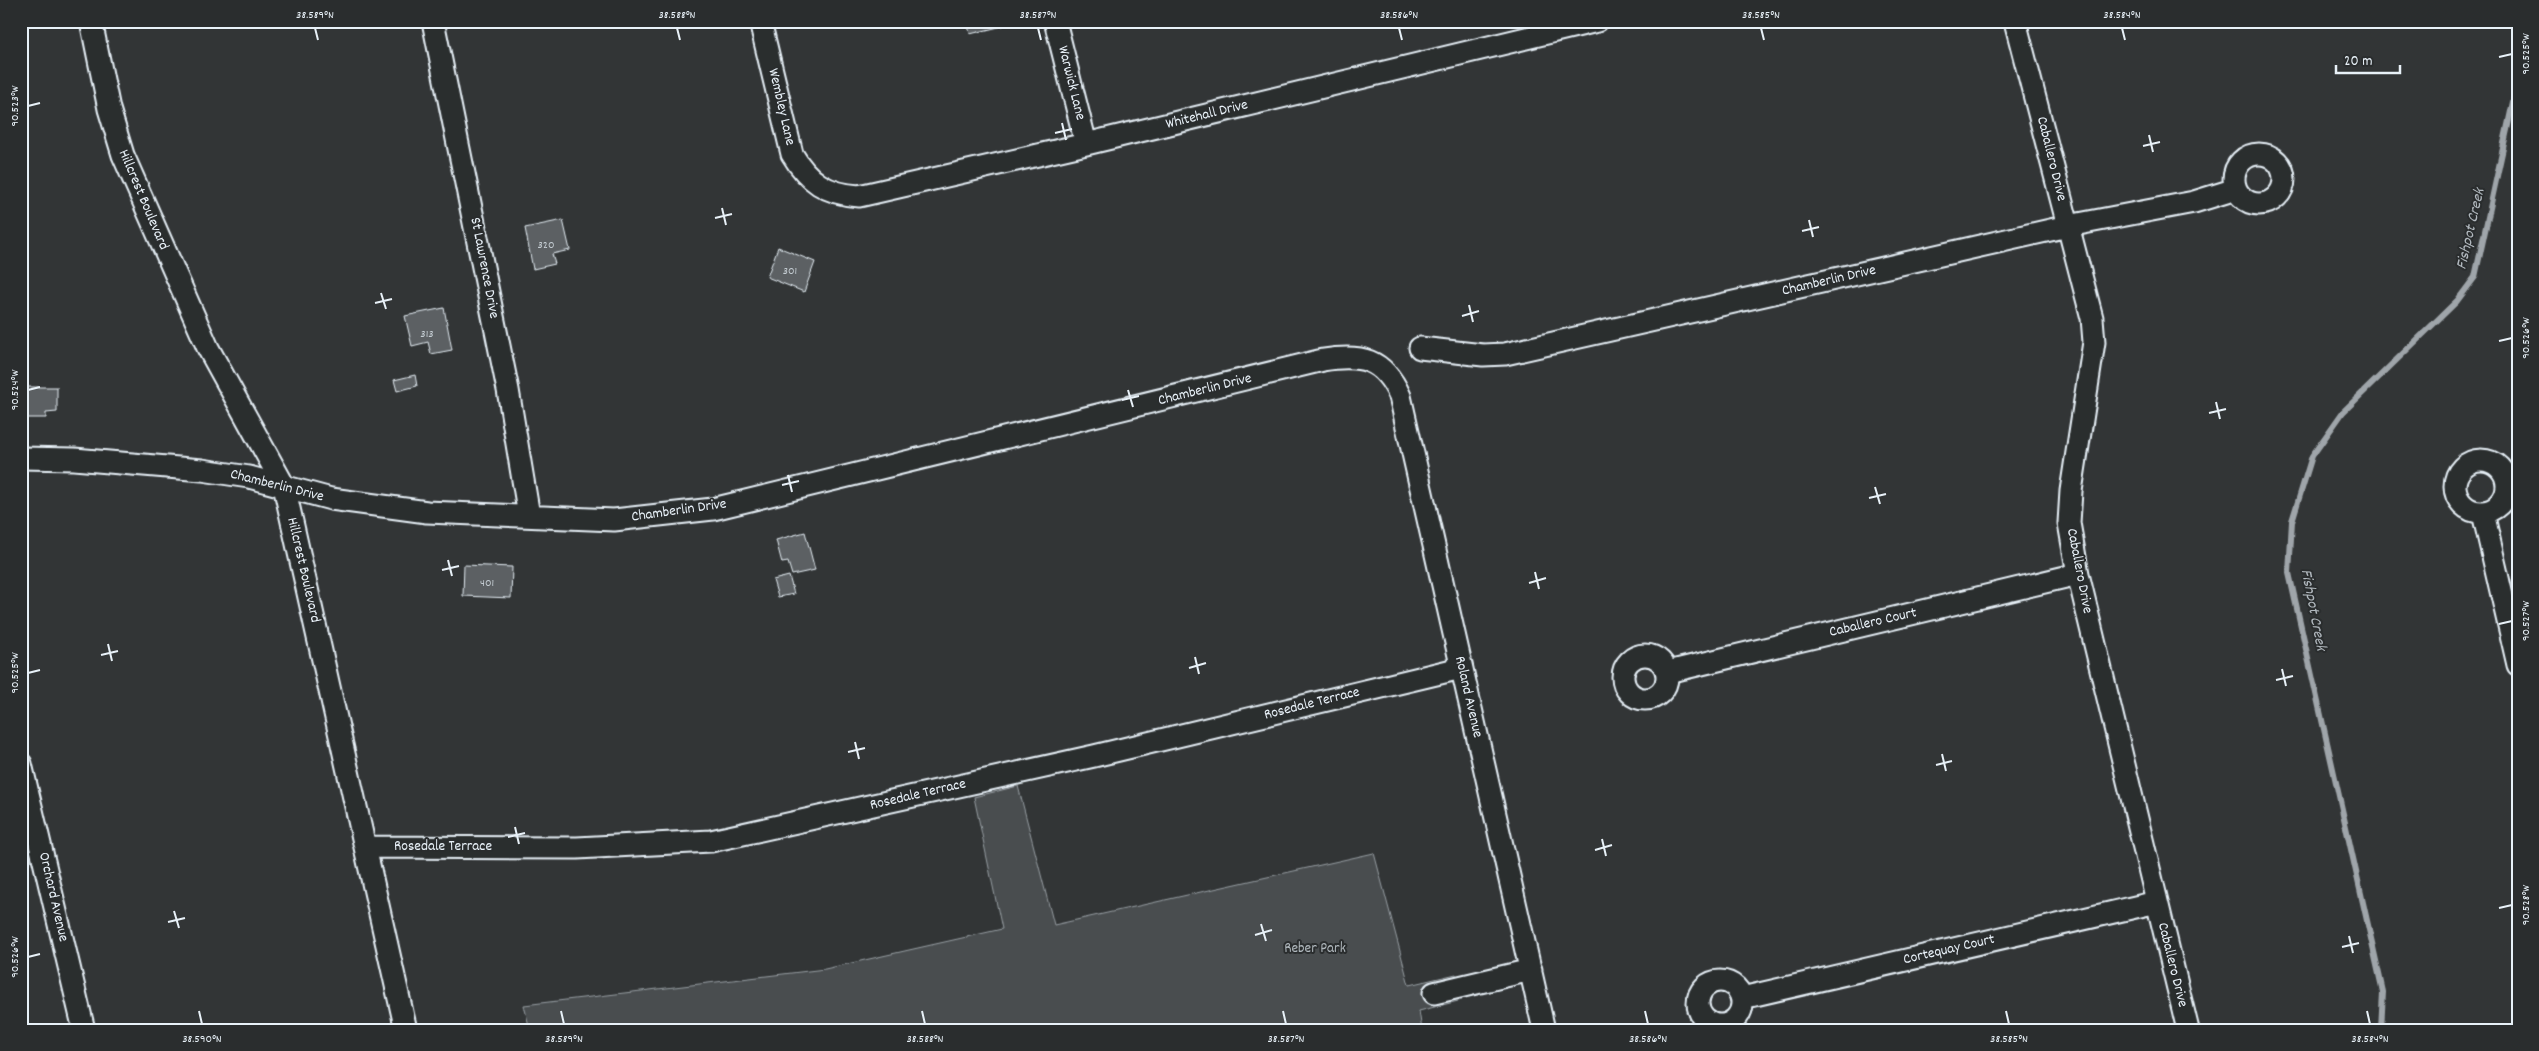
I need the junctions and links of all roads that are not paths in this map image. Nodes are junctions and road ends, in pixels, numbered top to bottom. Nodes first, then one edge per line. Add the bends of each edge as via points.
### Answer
1 (91, 21) edge
2 (433, 21) edge
3 (760, 21) edge
4 (1055, 21) edge
5 (1597, 21) edge
6 (2015, 21) edge
7 (1086, 144) junction
8 (818, 184) joint
9 (2236, 188) dead end
10 (2068, 226) junction
11 (1420, 348) dead end
12 (1382, 368) joint
13 (21, 458) edge
14 (284, 486) junction
15 (2483, 513) dead end
16 (529, 516) junction
17 (2078, 574) junction
18 (2517, 656) edge
19 (1461, 668) junction
20 (1668, 672) dead end
21 (21, 764) edge
22 (365, 847) junction
23 (2156, 902) junction
24 (1531, 970) junction
25 (1434, 992) dead end
26 (1742, 998) dead end
27 (84, 1030) edge
28 (406, 1030) edge
29 (1544, 1030) edge
30 (2188, 1030) edge

1 - 14 street, Hillcrest Boulevard via 109,109 123,155 208,348
2 - 16 street, St Lawrence Drive via 508,390
3 - 8 street, Wembley Lane via 792,154 801,169
4 - 7 street, Warwick Lane
5 - 7 street, Whitehall Drive
6 - 10 street, Caballero Drive
7 - 8 street, Whitehall Drive via 859,196 840,195
9 - 10 street, Chamberlin Drive via 2194,202
10 - 11 street, Chamberlin Drive via 1505,354 1482,355
10 - 17 street, Caballero Drive via 2092,318 2094,342 2071,491 2069,523
12 - 16 street, Chamberlin Drive via 1357,358 1323,360 713,509 614,520
12 - 19 street, Roland Avenue via 1393,380 1400,396
13 - 14 street, Chamberlin Drive via 74,459 202,470
14 - 16 street, Chamberlin Drive via 331,499 427,512
14 - 22 street, Hillcrest Boulevard
15 - 18 street
17 - 20 street, Caballero Court
17 - 23 street, Caballero Drive
19 - 22 street, Rosedale Terrace via 1094,756 711,841 577,848
19 - 24 street, Roland Avenue
21 - 27 street, Orchard Avenue
22 - 28 street, Hillcrest Boulevard
23 - 26 street, Cortequay Court
23 - 30 street, Caballero Drive
24 - 25 street
24 - 29 street, Roland Avenue

